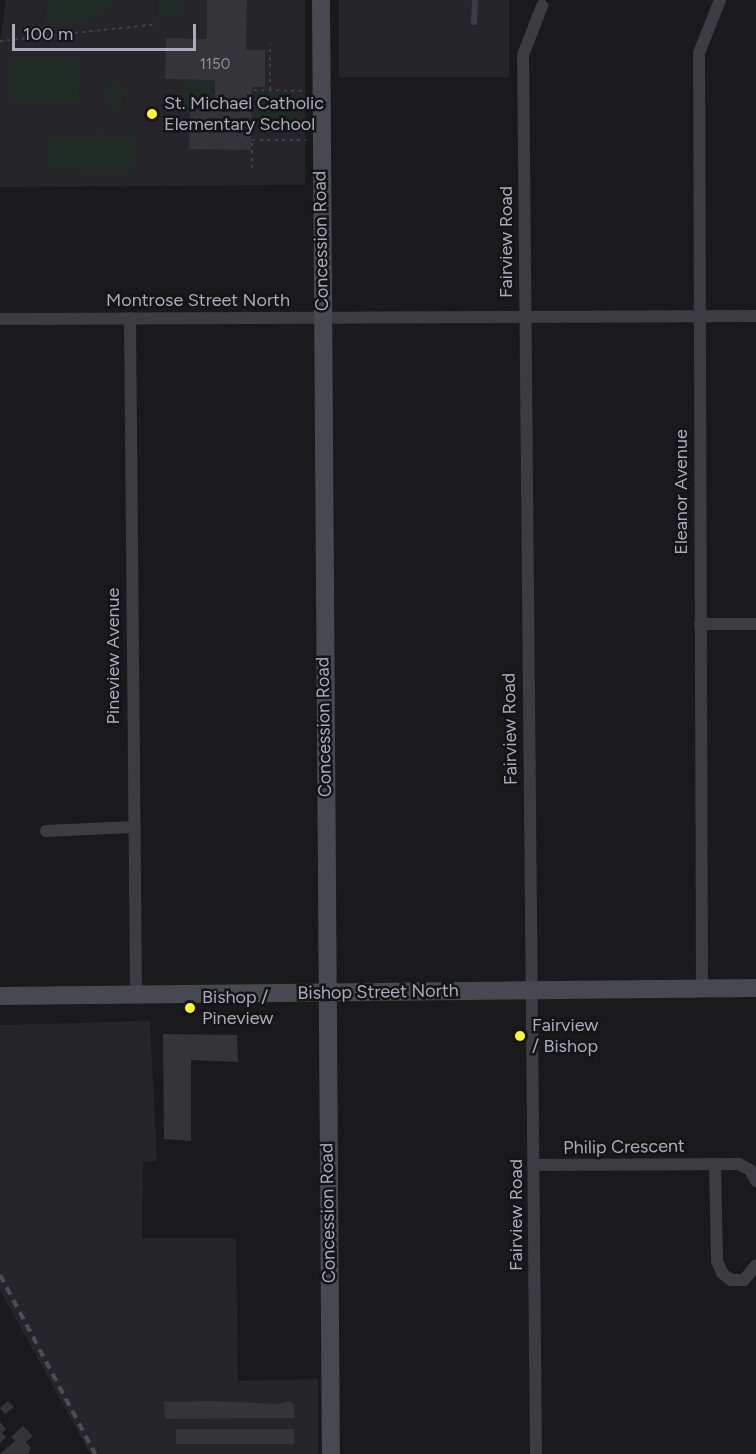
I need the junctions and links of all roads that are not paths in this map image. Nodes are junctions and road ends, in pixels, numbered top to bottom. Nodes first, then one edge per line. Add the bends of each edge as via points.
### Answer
1 (321, 0) edge
2 (475, 0) edge
3 (720, 0) edge
4 (542, 6) dead end
5 (474, 22) dead end
6 (756, 316) edge
7 (322, 317) junction
8 (524, 317) junction
9 (698, 317) junction
10 (130, 318) junction
11 (0, 319) edge
12 (700, 624) junction
13 (756, 624) edge
14 (133, 827) junction
15 (46, 831) dead end
16 (756, 987) edge
17 (702, 988) junction
18 (530, 989) junction
19 (327, 992) junction
20 (136, 994) junction
21 (0, 996) edge
22 (716, 1164) junction
23 (534, 1165) junction
24 (756, 1181) edge
25 (756, 1265) edge
26 (331, 1454) edge
27 (536, 1454) edge

1 - 7 main road, Concession Road
2 - 5 lane
3 - 9 street, Eleanor Avenue via 699,53
4 - 8 street, Fairview Road via 523,55
6 - 9 street, Montrose Street North
7 - 8 street, Montrose Street North
7 - 10 street, Montrose Street North
7 - 19 main road, Concession Road
8 - 9 street, Montrose Street North
8 - 18 street, Fairview Road
9 - 12 street, Eleanor Avenue
10 - 11 street, Montrose Street North
10 - 14 street, Pineview Avenue
12 - 13 street
12 - 17 street, Eleanor Avenue
14 - 15 street
14 - 20 street, Pineview Avenue
16 - 17 main road, Bishop Street North
17 - 18 main road, Bishop Street North
18 - 19 main road, Bishop Street North
18 - 23 street, Fairview Road
19 - 20 main road, Bishop Street North
19 - 26 main road, Concession Road
20 - 21 main road, Bishop Street North
22 - 23 street, Philip Crescent
22 - 24 street, Philip Crescent via 739,1164 750,1170
22 - 25 street via 717,1261 722,1273 731,1280 744,1280
23 - 27 street, Fairview Road

